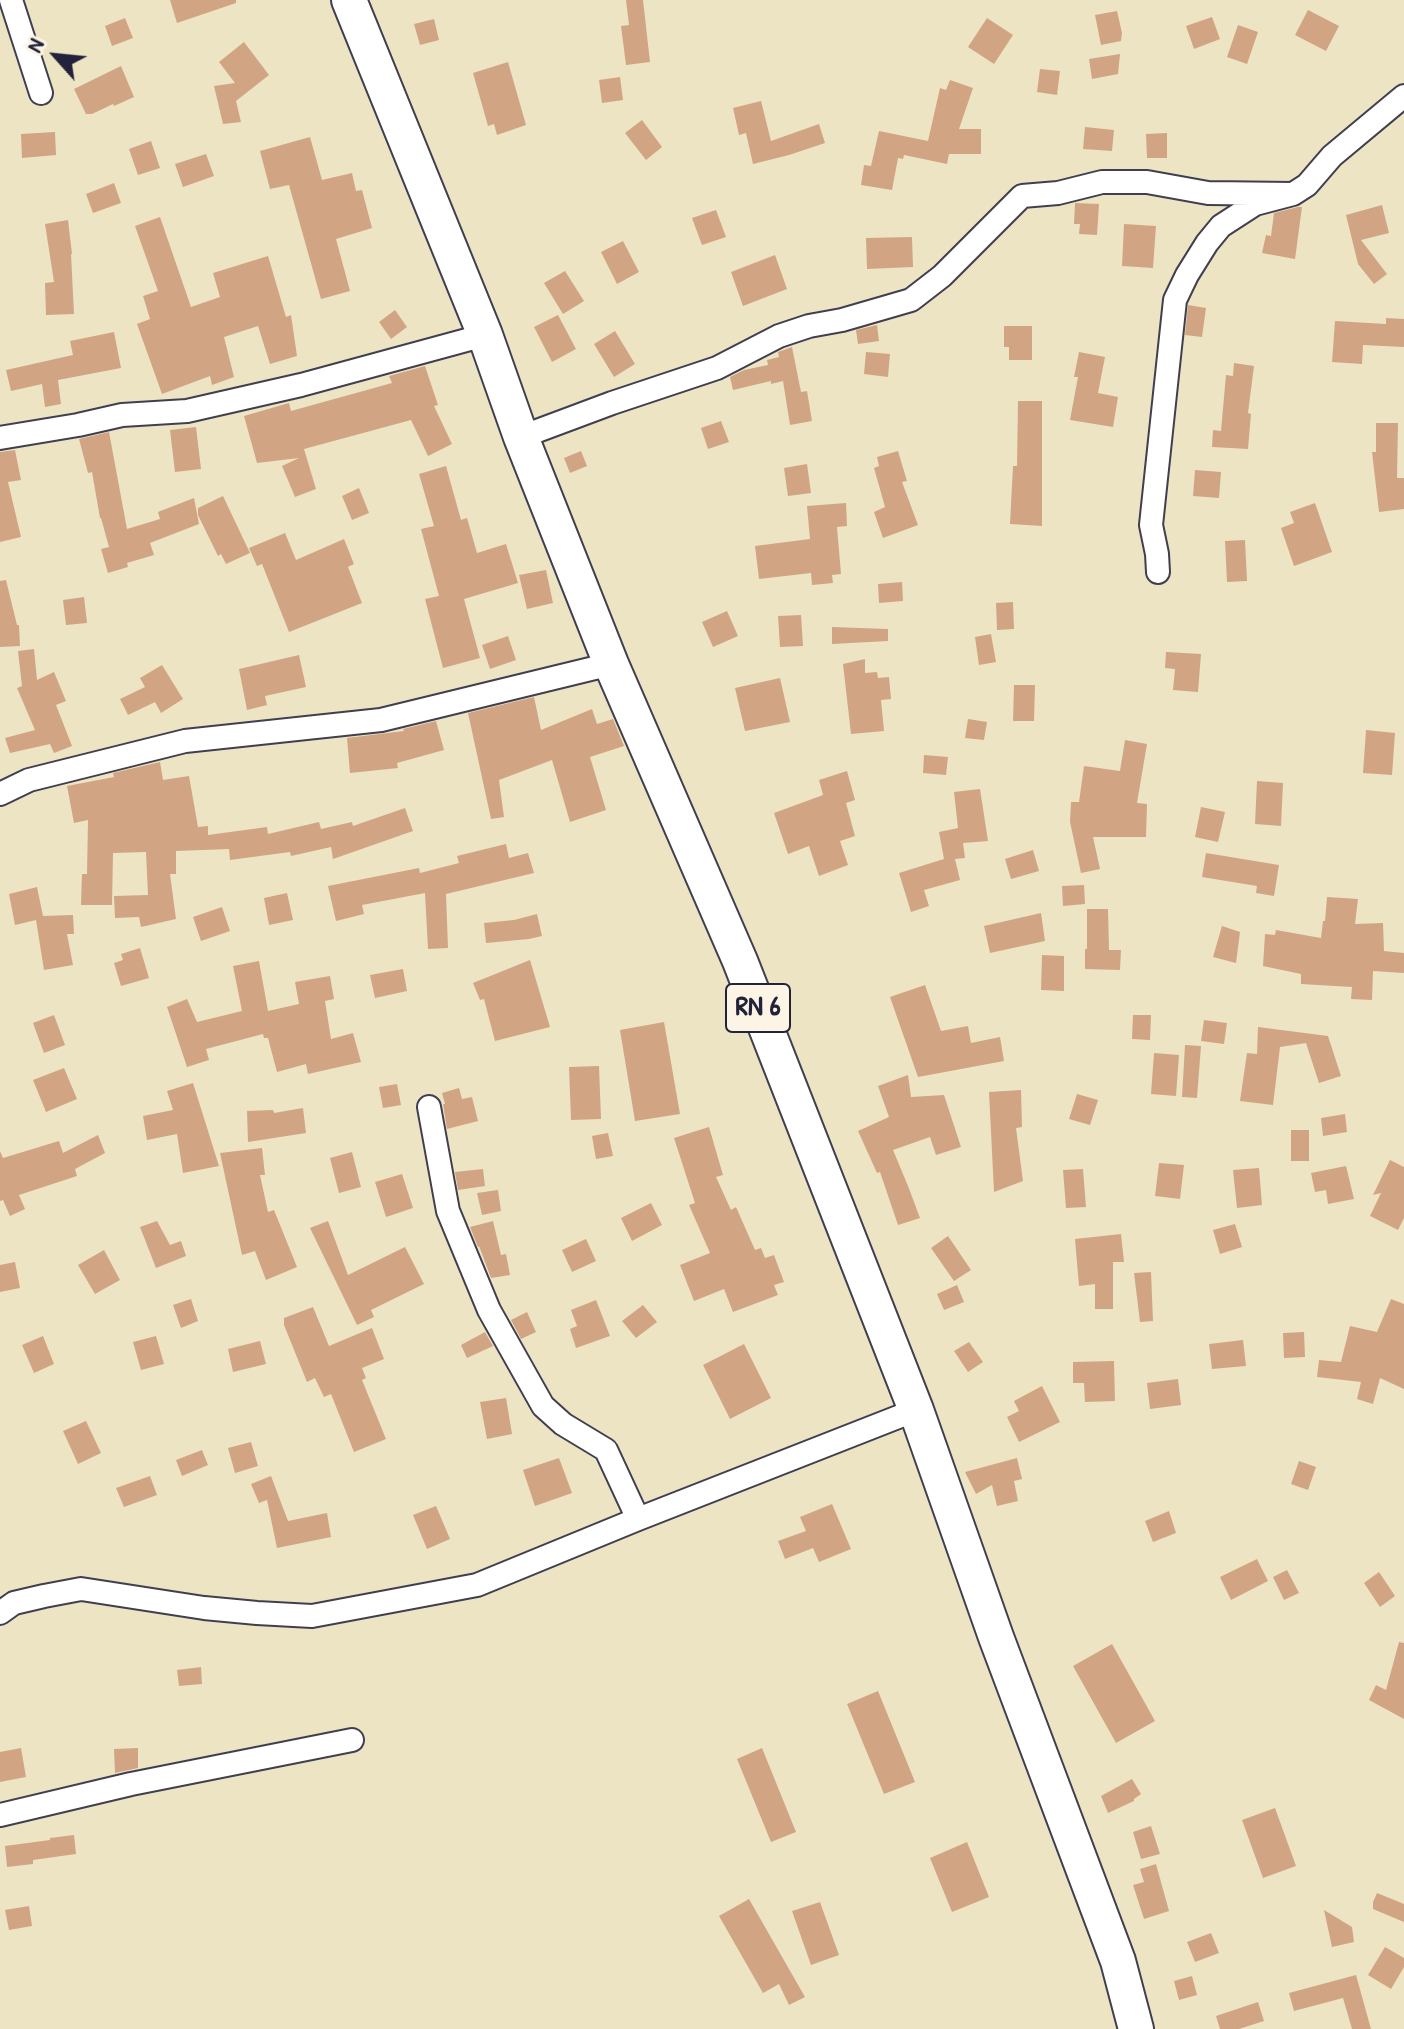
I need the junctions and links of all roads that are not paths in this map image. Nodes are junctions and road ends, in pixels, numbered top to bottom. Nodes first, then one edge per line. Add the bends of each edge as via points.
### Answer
1 (11, 0) edge
2 (349, 0) edge
3 (41, 93) dead end
4 (1404, 96) edge
5 (1293, 194) junction
6 (485, 335) junction
7 (521, 437) junction
8 (0, 438) edge
9 (1158, 572) dead end
10 (611, 664) junction
11 (0, 794) edge
12 (429, 1107) dead end
13 (916, 1410) junction
14 (638, 1519) junction
15 (0, 1613) edge
16 (352, 1740) dead end
17 (0, 1815) edge
18 (1136, 2029) edge

1 - 3 street
2 - 6 main road, RN 6
4 - 5 street
5 - 7 street via 1208,193 1147,182 1102,182 1022,196 911,300 779,336 717,368
5 - 9 street via 1255,204 1221,226 1175,300 1151,525
6 - 7 main road, RN 6
6 - 8 street via 187,411 122,415
7 - 10 main road, RN 6
10 - 11 street via 381,720 185,741 29,780
10 - 13 main road, RN 6 via 740,961
12 - 14 street via 448,1211 489,1310 543,1406 606,1450
13 - 14 street
13 - 18 main road, RN 6 via 1118,1961
14 - 15 street via 477,1585 312,1616 204,1608 81,1589 14,1603
16 - 17 street

